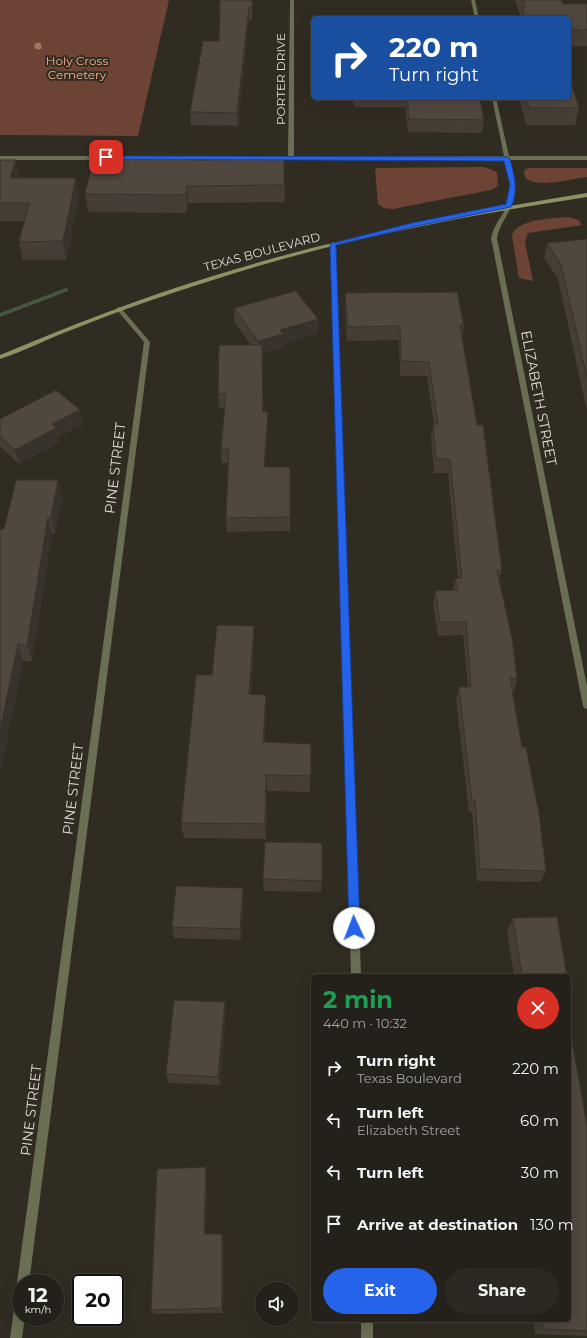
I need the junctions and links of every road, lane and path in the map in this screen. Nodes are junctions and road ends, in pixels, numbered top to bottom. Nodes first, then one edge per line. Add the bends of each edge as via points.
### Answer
1 (292, 0) edge
2 (473, 0) edge
3 (477, 16) edge
4 (494, 100) edge
5 (0, 158) edge
6 (291, 158) junction
7 (587, 158) edge
8 (507, 159) junction
9 (587, 195) edge
10 (509, 206) junction
11 (333, 244) junction
12 (119, 308) junction
13 (0, 357) edge
14 (587, 706) edge
15 (356, 974) edge
16 (25, 1274) edge
17 (367, 1322) edge
18 (18, 1326) edge
19 (16, 1338) edge
20 (367, 1338) edge

1 - 6 street, PORTER DRIVE
2 - 3 street
4 - 8 street, ELIZABETH STREET
5 - 6 street
6 - 8 street
7 - 8 street
8 - 10 street, ELIZABETH STREET via 513,185
9 - 10 main road, TEXAS BOULEVARD
10 - 11 main road, TEXAS BOULEVARD
10 - 14 street, ELIZABETH STREET via 496,228 494,238
11 - 12 main road, TEXAS BOULEVARD via 224,273
11 - 15 street
12 - 13 main road, TEXAS BOULEVARD
12 - 16 street, PINE STREET via 147,342
17 - 20 street
18 - 19 street

